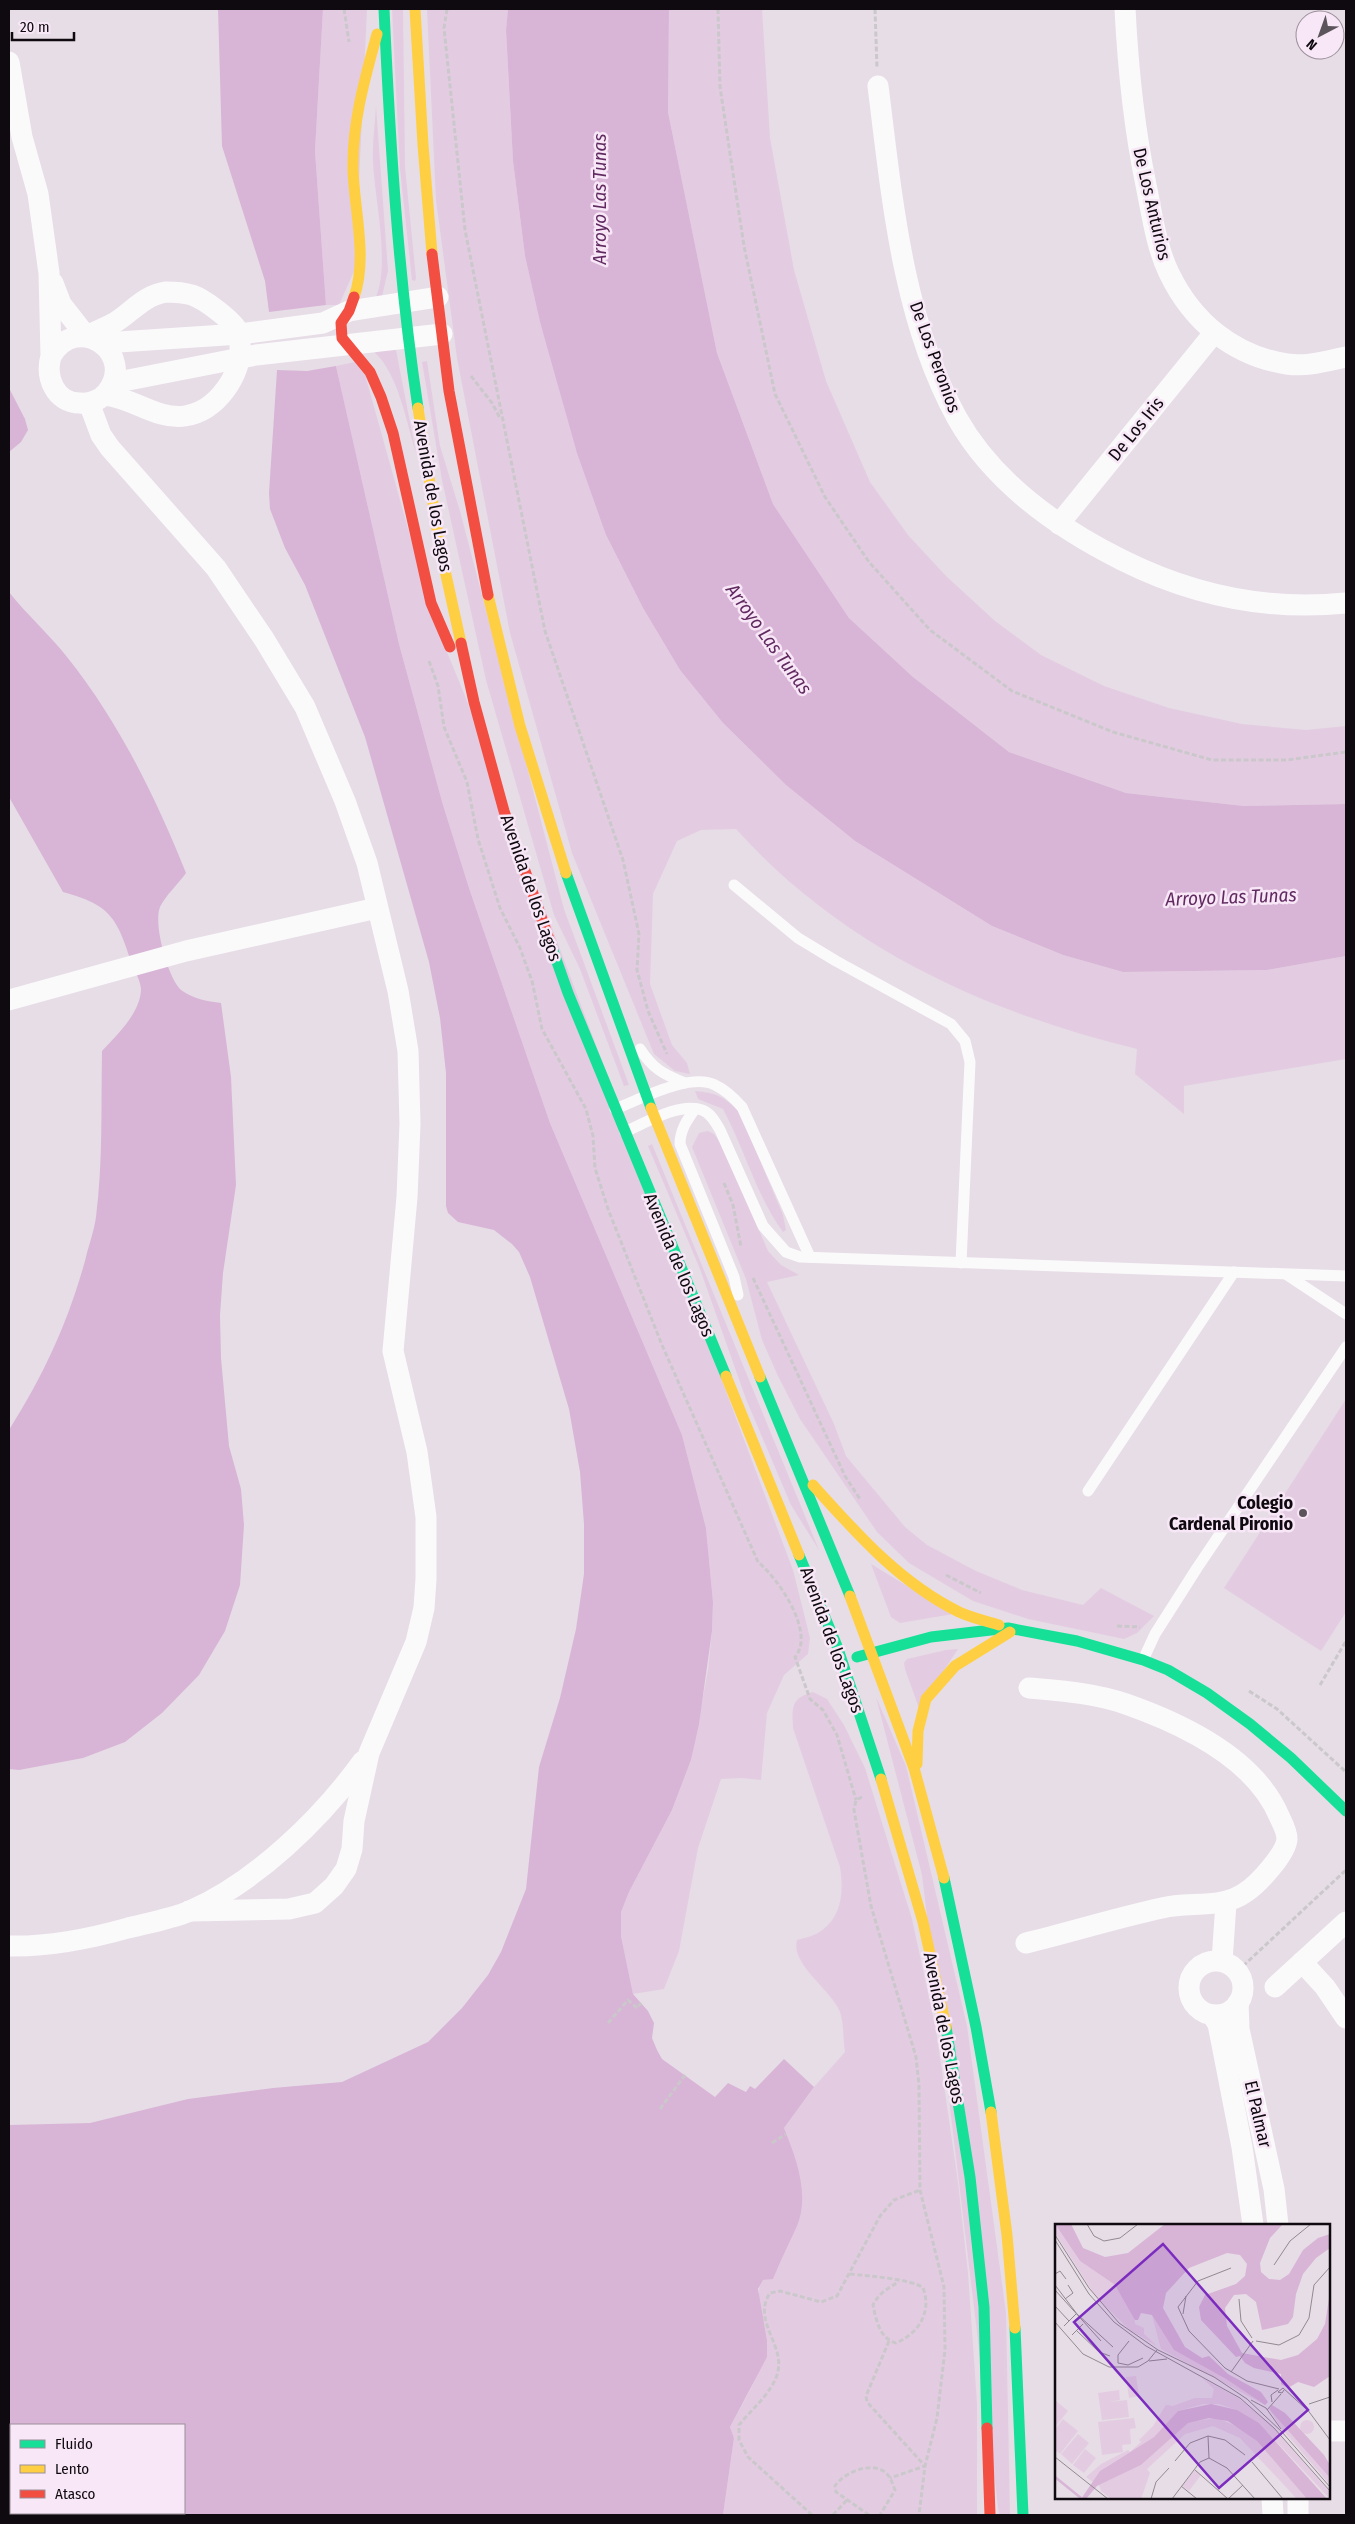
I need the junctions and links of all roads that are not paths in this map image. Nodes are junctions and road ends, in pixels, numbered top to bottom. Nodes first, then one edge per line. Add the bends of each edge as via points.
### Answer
1 (383, 9) edge
2 (415, 9) edge
3 (1125, 9) edge
4 (9, 62) edge
5 (878, 86) road end
6 (9, 119) edge
7 (22, 137) junction
8 (49, 273) junction
9 (438, 297) junction
10 (404, 301) junction
11 (349, 310) junction
12 (246, 332) junction
13 (1214, 333) junction
14 (442, 334) junction
15 (409, 338) junction
16 (95, 340) junction
17 (338, 346) junction
18 (51, 356) junction
19 (248, 356) junction
20 (1346, 357) edge
21 (102, 394) junction
22 (1059, 524) junction
23 (1346, 603) edge
24 (474, 702) junction
25 (563, 859) junction
26 (734, 885) dead end
27 (377, 908) junction
28 (9, 1000) edge
29 (685, 1083) junction
30 (648, 1096) junction
31 (615, 1109) junction
32 (695, 1110) junction
33 (657, 1117) junction
34 (624, 1132) junction
35 (810, 1257) junction
36 (961, 1263) junction
37 (1234, 1272) junction
38 (1286, 1274) junction
39 (1346, 1276) edge
40 (1346, 1314) edge
41 (747, 1345) junction
42 (1346, 1347) edge
43 (798, 1467) junction
44 (1088, 1491) dead end
45 (1011, 1629) junction
46 (873, 1652) junction
47 (1144, 1660) junction
48 (842, 1662) junction
49 (1029, 1688) dead end
50 (369, 1753) junction
51 (916, 1775) junction
52 (328, 1804) junction
53 (1346, 1811) edge
54 (354, 1821) junction
55 (258, 1868) junction
56 (1226, 1903) junction
57 (258, 1910) junction
58 (190, 1911) junction
59 (1346, 1922) edge
60 (1026, 1943) dead end
61 (9, 1946) edge
62 (1302, 1962) junction
63 (1229, 1966) junction
64 (1275, 1987) dead end
65 (1238, 2003) junction
66 (1212, 2014) junction
67 (1346, 2018) edge
68 (1253, 2224) edge
69 (1276, 2224) edge
70 (1330, 2431) edge
71 (1346, 2431) edge
72 (1272, 2499) edge
73 (1298, 2499) edge
74 (990, 2515) edge
75 (1022, 2515) edge
76 (1273, 2515) edge
77 (1298, 2515) edge

1 - 10 street, Avenida de los Lagos
1 - 11 street via 359,102 353,167 360,271
2 - 9 street, Avenida de los Lagos via 419,98
3 - 13 street, De Los Anturios via 1133,107 1158,243 1168,272 1182,297 1198,319
4 - 7 street
5 - 22 street, De Los Peronios via 898,230 921,331 935,367 958,419 983,455 1020,494
6 - 7 street
7 - 8 street via 38,194
8 - 16 street via 60,304
8 - 18 street
9 - 10 street
9 - 14 street, Avenida de los Lagos
10 - 11 street
10 - 15 street, Avenida de los Lagos
11 - 12 street via 323,322
11 - 17 street via 340,330 342,338
12 - 16 street
12 - 16 street via 192,295 166,292 152,296
12 - 19 street
13 - 20 street, De Los Anturios via 1248,352 1288,364 1316,364
13 - 22 street, De Los Iris
14 - 15 street
14 - 25 street, Avenida de los Lagos via 447,379 492,621 527,751
15 - 17 street
15 - 24 street, Avenida de los Lagos via 440,548
16 - 18 street via 77,336 61,343
16 - 21 street via 115,362 116,373
17 - 19 street
17 - 24 street via 370,372 381,397 393,433 431,603
18 - 21 street via 48,377 59,395 68,401
19 - 21 street
19 - 21 street via 206,409 186,416 171,417 137,403
21 - 27 street via 102,435 110,448 216,568 305,707 345,801 367,863
22 - 23 street, De Los Peronios via 1150,574 1208,594 1261,604 1315,606
24 - 31 street, Avenida de los Lagos via 508,820 568,994
25 - 29 lane via 609,964 638,1046 650,1065
25 - 30 street, Avenida de los Lagos
26 - 36 lane via 798,938 951,1024 966,1041 970,1062
27 - 28 street via 186,951
27 - 50 street via 398,991 408,1051 407,1197 393,1351 417,1452 427,1550 424,1608 416,1642
29 - 30 lane
29 - 35 lane via 713,1083 742,1107
30 - 31 lane
30 - 33 street, Avenida de los Lagos
31 - 34 street, Avenida de los Lagos
32 - 33 lane via 686,1108
32 - 35 lane via 703,1110 720,1130 763,1226 786,1252
32 - 41 lane via 680,1134 680,1144 734,1277
33 - 34 lane
33 - 41 street, Avenida de los Lagos
34 - 48 street, Avenida de los Lagos
35 - 36 lane
36 - 37 lane
37 - 38 lane
37 - 44 lane
38 - 39 lane
38 - 40 lane
41 - 43 street, Avenida de los Lagos
42 - 47 lane via 1154,1634
43 - 45 street via 854,1532 921,1589 960,1612
43 - 46 street, Avenida de los Lagos
45 - 46 street via 931,1637
45 - 47 street via 1077,1641
45 - 51 street via 955,1666 926,1699 918,1731
46 - 48 street
46 - 51 street, Avenida de los Lagos
47 - 53 street via 1207,1693 1250,1724
48 - 74 street, Avenida de los Lagos via 883,1786 922,1922 949,2039 970,2177 984,2307
49 - 56 street via 1088,1694 1135,1708 1217,1747 1264,1789 1276,1806 1285,1828 1285,1848 1246,1892
50 - 52 street
50 - 54 street
51 - 75 street, Avenida de los Lagos via 973,2010 996,2139 1014,2307
52 - 54 street via 337,1805
52 - 55 street via 296,1838
54 - 57 street via 346,1869 334,1886 315,1903 289,1909
55 - 57 street via 249,1884 249,1898
55 - 58 street
56 - 60 street via 1163,1907
56 - 63 street, El Palmar
57 - 58 street
58 - 61 street via 61,1944
59 - 62 street
62 - 64 street
62 - 67 street via 1325,1987
63 - 65 street, El Palmar via 1243,1987
63 - 66 street via 1205,1963 1197,1968 1189,1983 1192,2000 1204,2012
65 - 66 street via 1227,2012
65 - 69 street, El Palmar via 1239,2029 1274,2189
66 - 68 street, El Palmar via 1218,2024 1242,2147
70 - 71 street
72 - 76 street
73 - 77 street

